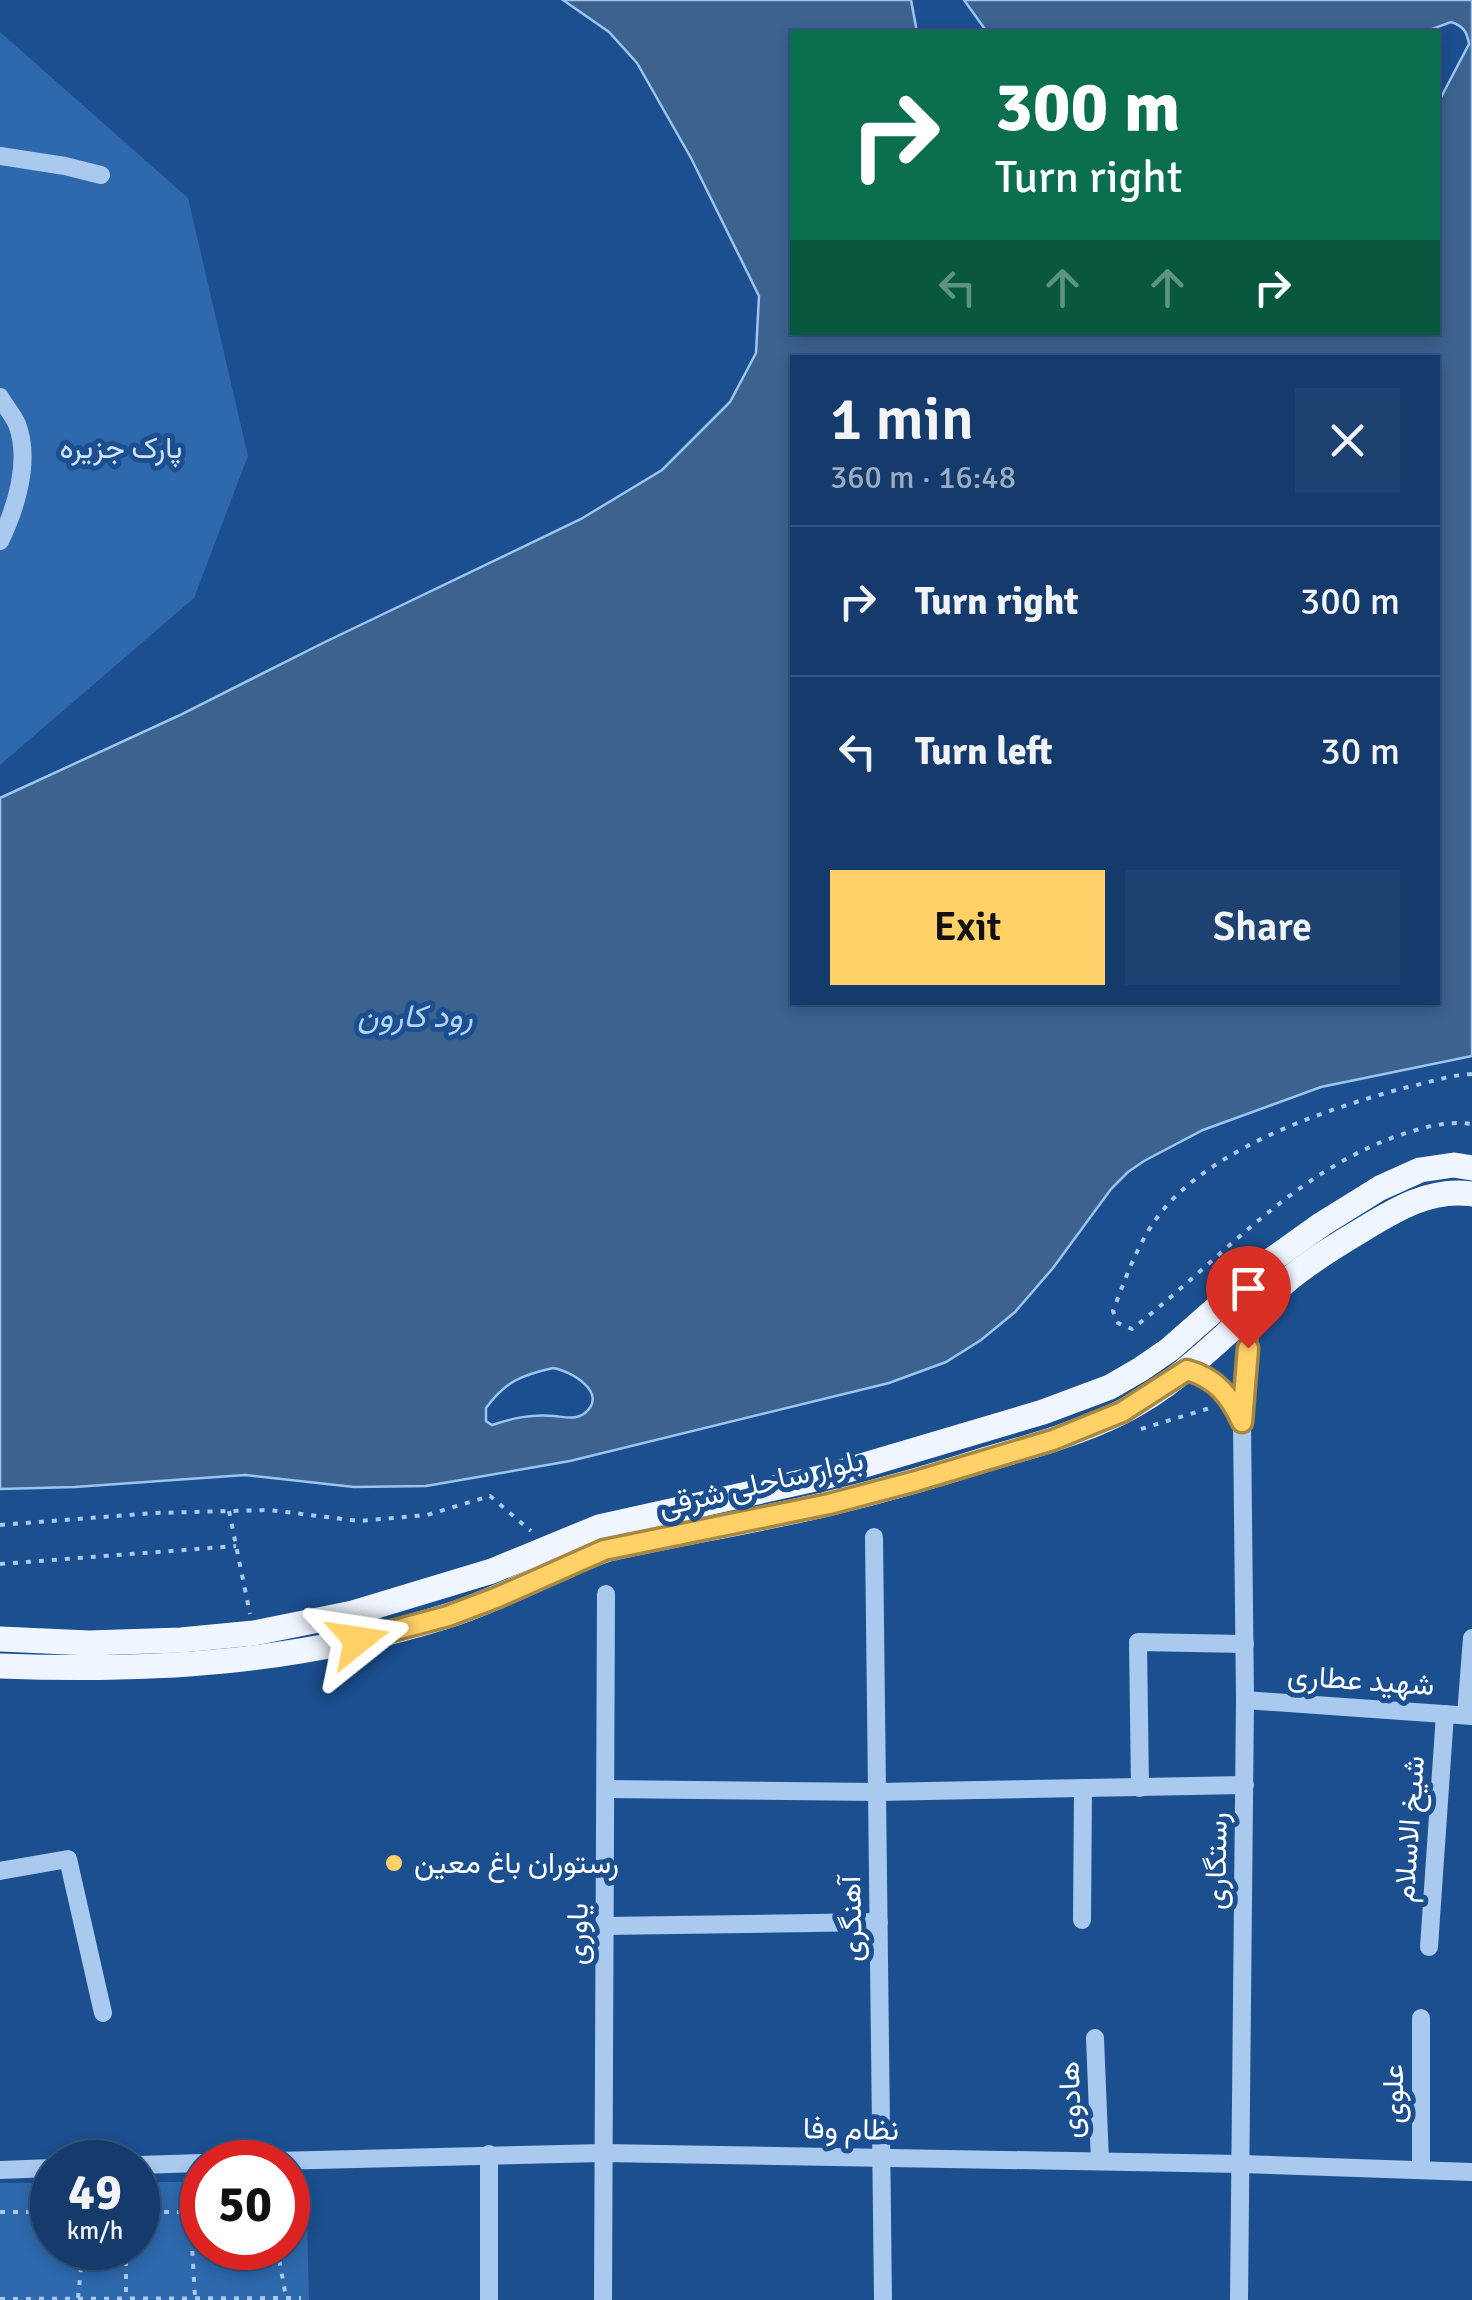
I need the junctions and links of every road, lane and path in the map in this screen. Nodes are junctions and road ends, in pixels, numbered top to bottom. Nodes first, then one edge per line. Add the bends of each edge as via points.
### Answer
1 (0, 156) edge
2 (101, 175) dead end
3 (0, 397) edge
4 (0, 541) edge
5 (1472, 1074) edge
6 (1472, 1124) edge
7 (1472, 1168) edge
8 (1472, 1194) edge
9 (1252, 1311) junction
10 (1187, 1370) junction
11 (1242, 1422) junction
12 (229, 1511) junction
13 (0, 1525) edge
14 (874, 1537) dead end
15 (236, 1546) junction
16 (582, 1546) junction
17 (549, 1547) junction
18 (0, 1564) edge
19 (606, 1594) dead end
20 (254, 1633) junction
21 (1472, 1638) edge
22 (0, 1639) edge
23 (1245, 1644) junction
24 (0, 1666) edge
25 (1246, 1700) junction
26 (1445, 1714) junction
27 (1469, 1716) edge
28 (1245, 1785) junction
29 (1140, 1788) junction
30 (606, 1789) junction
31 (1083, 1789) junction
32 (877, 1792) junction
33 (0, 1872) edge
34 (1082, 1920) dead end
35 (879, 1922) junction
36 (604, 1926) junction
37 (1428, 1947) dead end
38 (102, 2013) dead end
39 (1421, 2018) dead end
40 (1095, 2038) dead end
41 (603, 2153) junction
42 (489, 2154) junction
43 (881, 2157) junction
44 (310, 2160) edge
45 (1100, 2161) junction
46 (1240, 2164) junction
47 (30, 2169) edge
48 (0, 2170) edge
49 (1421, 2170) junction
50 (1472, 2172) edge
51 (0, 2212) edge
52 (30, 2212) edge
53 (81, 2270) edge
54 (126, 2270) edge
55 (193, 2270) edge
56 (281, 2270) edge
57 (78, 2298) edge
58 (126, 2298) edge
59 (194, 2298) edge
60 (302, 2298) edge
61 (0, 2299) edge
62 (157, 2299) edge
63 (287, 2299) edge
64 (490, 2300) edge
65 (604, 2300) edge
66 (883, 2300) edge
67 (1239, 2300) edge

1 - 2 street
3 - 4 street via 17,425 22,455 19,488
5 - 6 path via 1332,1111 1278,1131 1205,1172 1169,1204 1137,1249 1113,1311 1118,1323 1132,1329 1239,1234 1344,1161 1421,1128
7 - 16 main road, بلوار ساحلی شرقی via 1420,1170 1380,1188 1270,1261 1170,1349 1110,1387 824,1476 598,1527
8 - 9 main road, بلوار ساحلی شرقی via 1428,1196 1393,1211
9 - 10 main road, بلوار ساحلی شرقی
9 - 11 street, رستگاری
10 - 11 street via 1217,1384
10 - 16 main road, بلوار ساحلی شرقی via 1122,1412 916,1481 604,1550
11 - 23 street, رستگاری
12 - 13 path
12 - 15 path
12 - 17 path via 359,1521 427,1514 490,1496
14 - 32 street, آهنگری
15 - 18 path
15 - 20 path
16 - 17 main road, بلوار ساحلی شرقی
16 - 24 main road, بلوار ساحلی شرقی via 498,1597 358,1640 178,1667
17 - 20 main road, بلوار ساحلی شرقی via 438,1589
19 - 30 street, یاوری
20 - 22 main road, بلوار ساحلی شرقی via 88,1644
21 - 27 street
23 - 25 street, رستگاری
23 - 29 street via 1138,1642
25 - 26 street, شهید عطاری
25 - 28 street, رستگاری
26 - 27 street, شهید عطاری
26 - 37 street, شیخ الاسلام
28 - 29 street
28 - 46 street, رستگاری
29 - 31 street
30 - 32 street
30 - 36 street, یاوری
31 - 32 street
31 - 34 street
32 - 35 street, آهنگری
33 - 38 street via 68,1859
35 - 36 street
35 - 43 street, آهنگری
36 - 41 street, یاوری
39 - 49 street, علوی
40 - 45 street, هادوی
41 - 42 street, نظام وفا
41 - 43 street, نظام وفا
41 - 65 street, یاوری
42 - 44 street, نظام وفا
42 - 64 street
43 - 45 street, نظام وفا
43 - 66 street, آهنگری
45 - 46 street, نظام وفا
46 - 49 street, نظام وفا
46 - 67 street, رستگاری
47 - 48 street
49 - 50 street, نظام وفا
51 - 52 path
53 - 57 path
54 - 58 path
55 - 59 path
56 - 63 path
57 - 58 path
57 - 61 path
58 - 62 path
59 - 62 path
59 - 63 path
60 - 63 path

